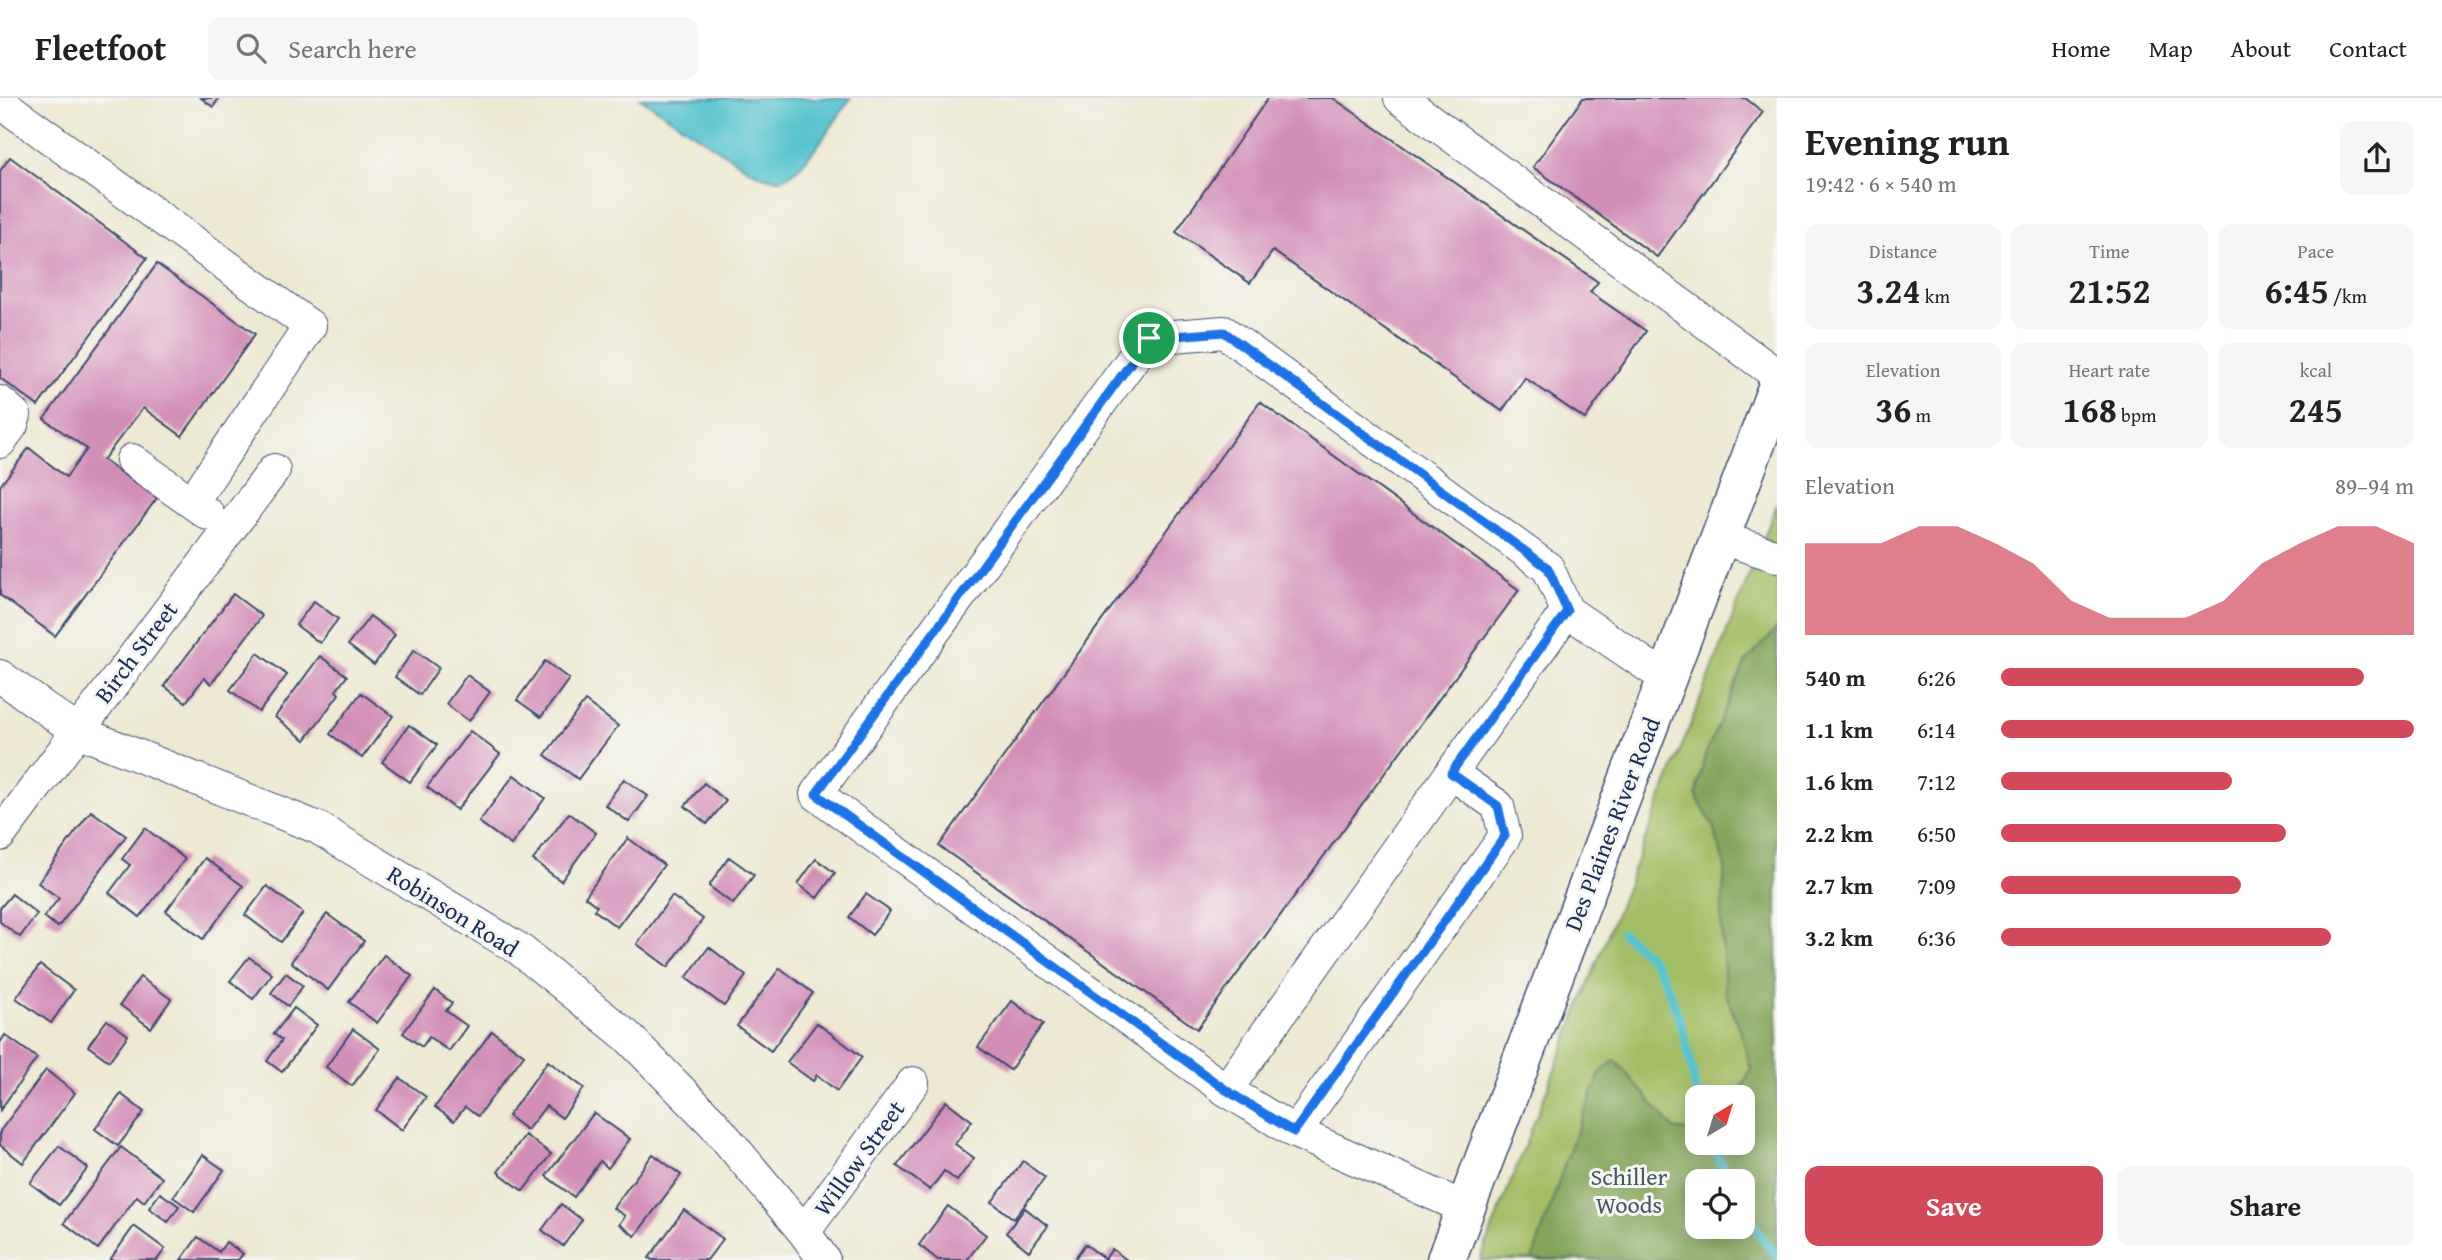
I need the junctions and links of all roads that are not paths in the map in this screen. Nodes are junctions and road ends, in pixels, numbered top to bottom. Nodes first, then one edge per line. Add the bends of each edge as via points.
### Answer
1 (1400, 98) edge
2 (0, 102) edge
3 (1777, 374) edge
4 (1777, 388) edge
5 (0, 401) edge
6 (0, 442) edge
7 (132, 460) dead end
8 (274, 470) dead end
9 (192, 502) junction
10 (230, 528) junction
11 (1721, 538) junction
12 (1777, 556) edge
13 (1567, 611) junction
14 (0, 676) edge
15 (1667, 679) junction
16 (77, 730) junction
17 (1451, 773) junction
18 (0, 835) edge
19 (913, 1083) dead end
20 (1226, 1090) junction
21 (1294, 1132) junction
22 (1467, 1209) junction
23 (804, 1232) junction
24 (824, 1260) edge
25 (1446, 1260) edge

1 - 3 street
2 - 9 street via 310,326
4 - 11 main road, Des Plaines River Road
5 - 6 street via 15,415
7 - 9 street
8 - 10 street, Birch Street
9 - 10 street
10 - 16 street, Birch Street
11 - 12 street
11 - 15 main road, Des Plaines River Road
13 - 15 street
13 - 17 street
13 - 20 street via 1548,568 1224,332 1149,338 816,794
14 - 16 street, Robinson Road
15 - 22 main road, Des Plaines River Road
16 - 18 street, Birch Street
16 - 23 street, Robinson Road via 318,828 519,949 627,1036 713,1123
17 - 20 street
17 - 21 street via 1498,806 1505,836
19 - 23 street, Willow Street
20 - 21 street
21 - 22 street
22 - 25 main road, Des Plaines River Road
23 - 24 street, Robinson Road

